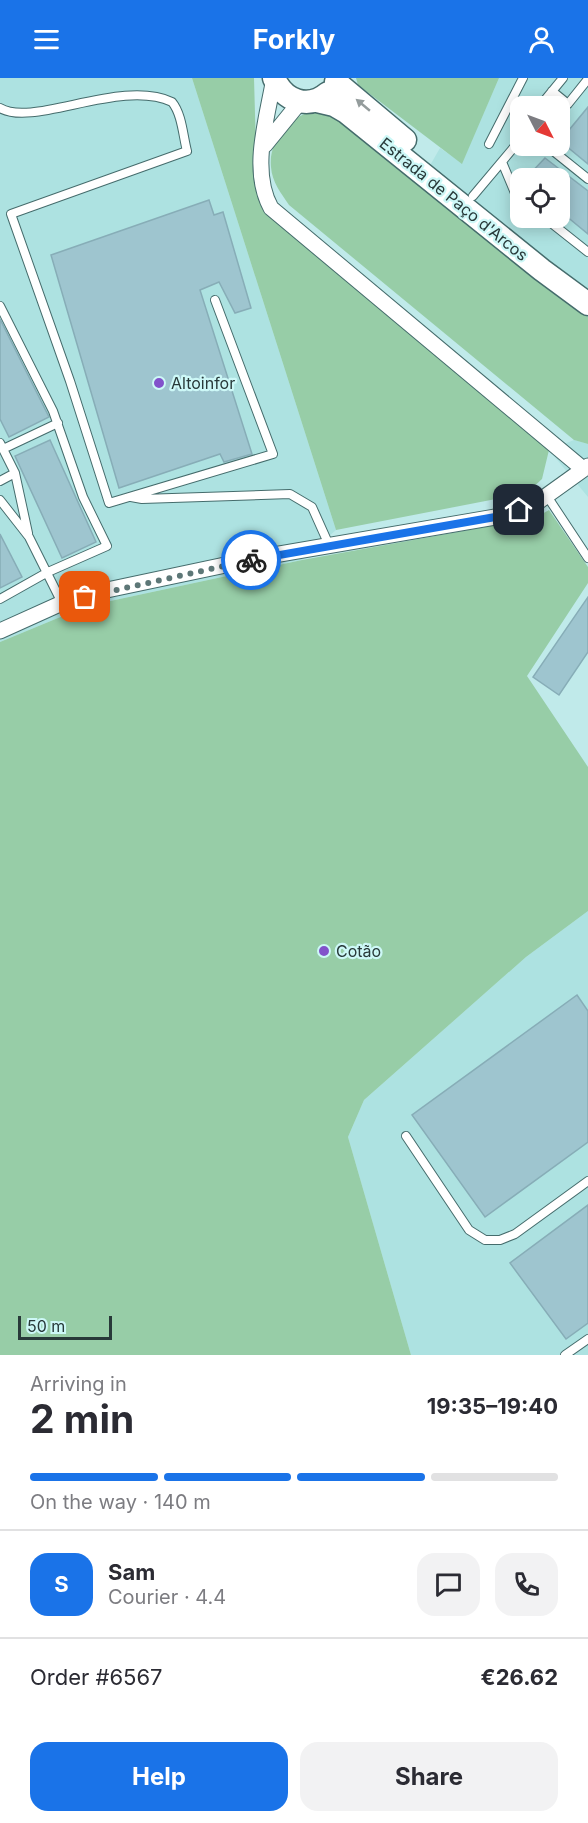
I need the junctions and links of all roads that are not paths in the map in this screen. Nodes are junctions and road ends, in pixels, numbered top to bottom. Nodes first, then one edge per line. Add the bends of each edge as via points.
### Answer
1 (274, 78) edge
2 (523, 78) edge
3 (563, 78) edge
4 (588, 79) edge
5 (337, 80) edge
6 (150, 85) dead end
7 (552, 91) junction
8 (548, 96) edge
9 (45, 101) dead end
10 (308, 101) junction
11 (0, 108) edge
12 (489, 144) dead end
13 (261, 150) junction
14 (510, 152) edge
15 (560, 156) edge
16 (502, 162) junction
17 (588, 178) edge
18 (510, 182) edge
19 (473, 196) junction
20 (558, 228) edge
21 (588, 252) edge
22 (588, 287) edge
23 (215, 300) dead end
24 (588, 304) edge
25 (0, 306) edge
26 (58, 423) junction
27 (2, 446) edge
28 (586, 470) edge
29 (15, 473) junction
30 (0, 481) edge
31 (129, 496) junction
32 (547, 496) junction
33 (0, 500) edge
34 (29, 537) junction
35 (329, 545) junction
36 (588, 558) edge
37 (48, 572) junction
38 (0, 598) edge
39 (62, 603) junction
40 (0, 631) edge
41 (406, 1136) dead end
42 (588, 1181) edge
43 (588, 1339) edge
44 (565, 1355) edge

1 - 10 main road, Estrada de Paço d'Arcos via 285,95
1 - 13 street
2 - 12 lane
3 - 7 lane
4 - 7 lane via 568,104
5 - 10 main road, Estrada de Paço d'Arcos via 326,95
19 -> 5 main road, Estrada de Paço d'Arcos
6 - 31 lane via 172,102 187,151 11,214 109,503
7 - 8 lane
9 - 11 lane via 23,110
10 - 13 street
10 - 24 main road, Estrada de Paço d'Arcos via 334,105 346,112
13 - 28 street via 265,197 271,208
14 - 16 lane
15 - 17 lane
16 - 18 lane
16 - 19 lane
19 - 22 main road, Estrada de Paço d'Arcos
20 - 21 lane
23 - 31 lane via 273,454
25 - 26 lane
26 - 27 lane
26 - 37 lane via 83,497 107,546
27 - 29 lane
28 - 32 street
29 - 30 lane
29 - 34 lane
31 - 35 lane via 142,499 290,494 312,507
32 - 35 street via 501,516
32 - 36 lane
33 - 34 lane
34 - 37 lane
35 - 39 street via 199,570
37 - 38 lane
37 - 39 lane
39 - 40 street
41 - 42 lane via 469,1230 484,1240 500,1240 515,1234
43 - 44 lane

